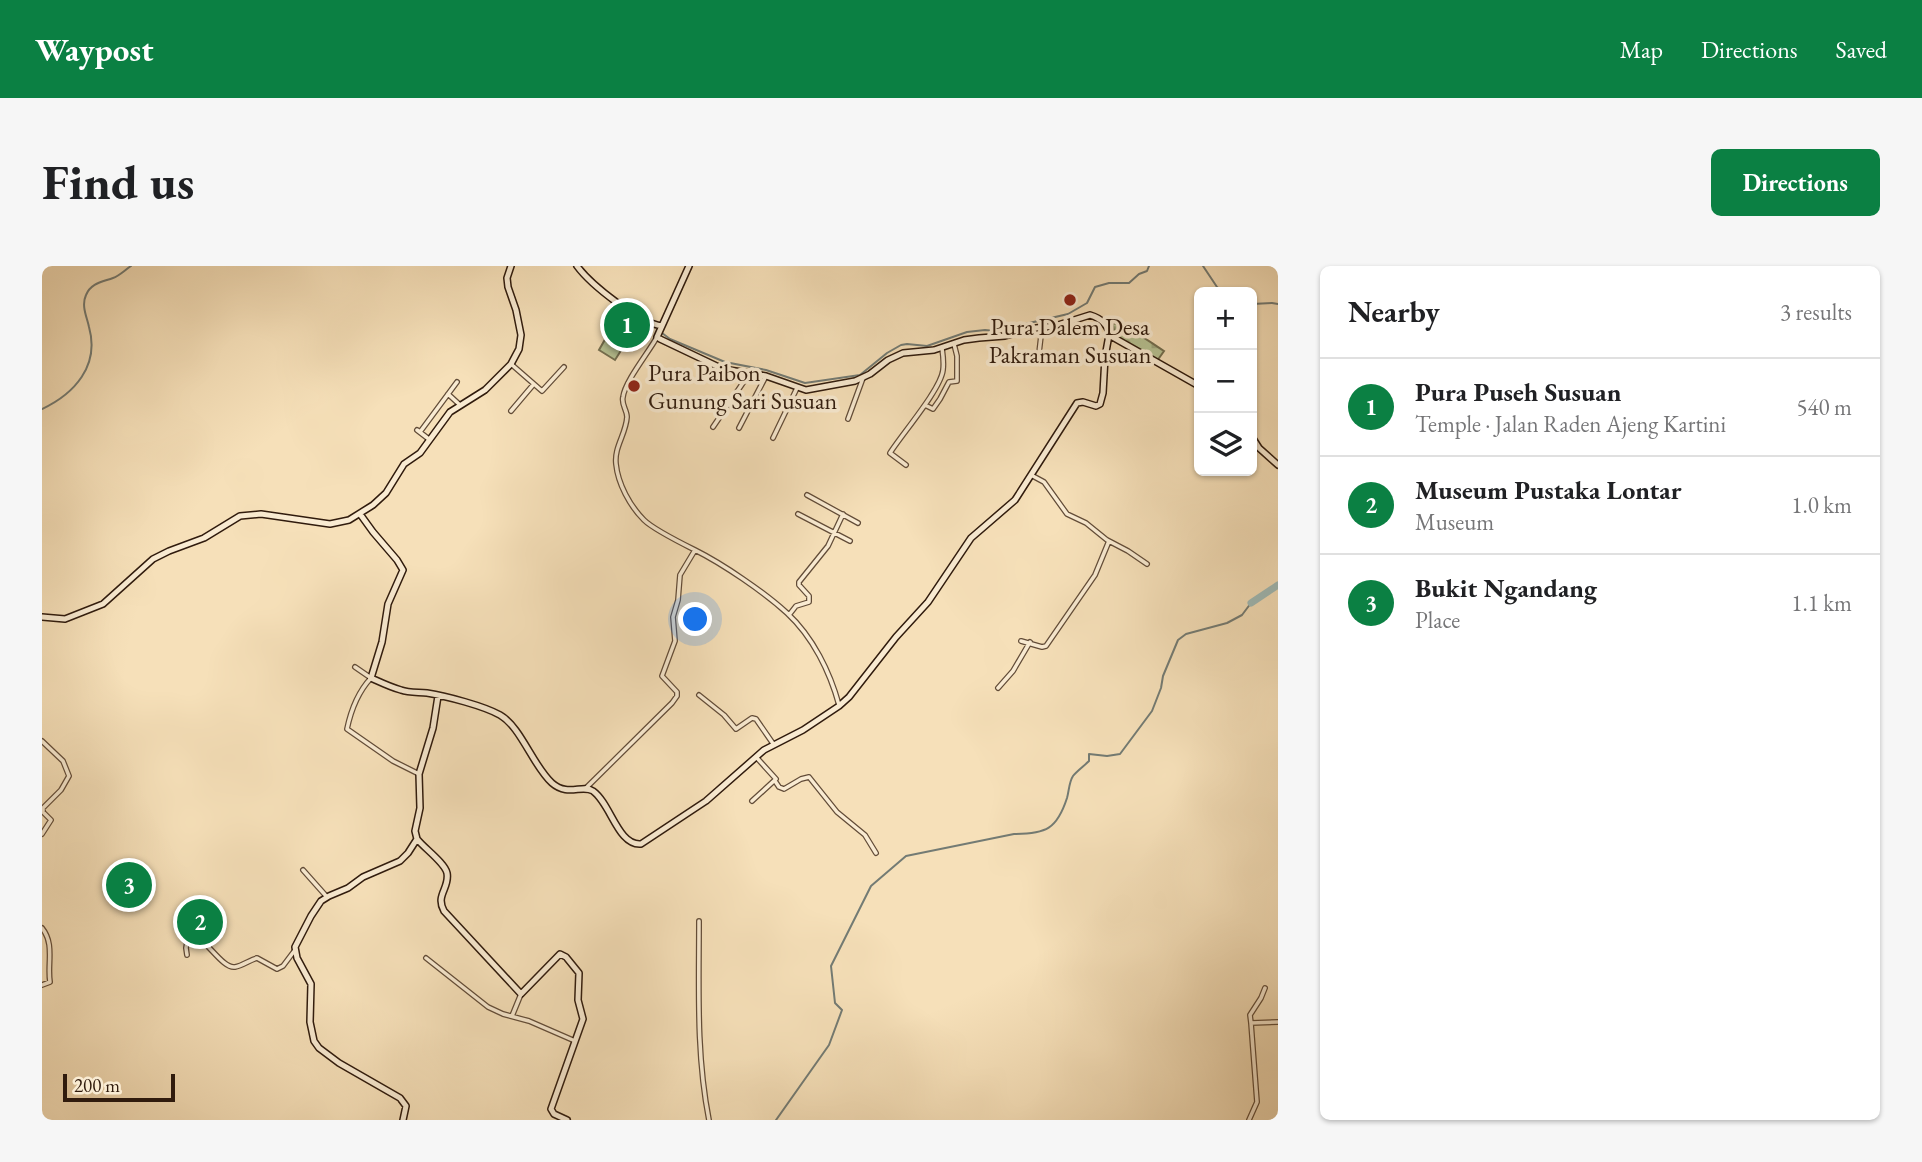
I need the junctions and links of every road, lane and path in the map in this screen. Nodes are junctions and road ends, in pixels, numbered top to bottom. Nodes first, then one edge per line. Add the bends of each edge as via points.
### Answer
1 (510, 266) edge
2 (577, 266) edge
3 (689, 266) edge
4 (652, 325) junction
5 (662, 326) junction
6 (1042, 327) junction
7 (1109, 335) junction
8 (657, 337) junction
9 (954, 343) junction
10 (942, 348) junction
11 (1039, 353) dead end
12 (511, 364) junction
13 (564, 367) dead end
14 (750, 373) junction
15 (766, 376) junction
16 (863, 378) junction
17 (457, 382) dead end
18 (1194, 383) edge
19 (533, 385) junction
20 (797, 388) junction
21 (448, 394) junction
22 (925, 405) junction
23 (462, 406) junction
24 (511, 411) dead end
25 (848, 419) dead end
26 (713, 427) dead end
27 (739, 428) dead end
28 (773, 438) dead end
29 (430, 440) junction
30 (1257, 445) edge
31 (906, 465) dead end
32 (1278, 465) edge
33 (1031, 475) junction
34 (807, 495) dead end
35 (360, 514) junction
36 (798, 514) dead end
37 (843, 514) junction
38 (858, 523) dead end
39 (834, 533) junction
40 (850, 541) dead end
41 (1109, 541) junction
42 (695, 550) junction
43 (1147, 564) dead end
44 (789, 615) junction
45 (42, 617) edge
46 (1021, 640) dead end
47 (1030, 642) junction
48 (355, 667) dead end
49 (371, 678) junction
50 (998, 688) dead end
51 (699, 695) dead end
52 (438, 696) junction
53 (839, 706) junction
54 (42, 741) edge
55 (774, 745) junction
56 (756, 756) junction
57 (419, 774) junction
58 (775, 780) junction
59 (585, 789) junction
60 (752, 801) dead end
61 (42, 834) edge
62 (417, 839) junction
63 (876, 853) dead end
64 (303, 870) dead end
65 (327, 897) junction
66 (699, 921) dead end
67 (42, 928) edge
68 (295, 950) junction
69 (187, 955) dead end
70 (426, 958) dead end
71 (42, 985) edge
72 (1265, 988) dead end
73 (521, 994) junction
74 (512, 1016) junction
75 (1278, 1022) edge
76 (1251, 1023) junction
77 (575, 1041) junction
78 (403, 1120) edge
79 (567, 1120) edge
80 (709, 1120) edge
81 (1249, 1120) edge

1 - 12 street via 508,286 521,335
2 - 4 street via 598,288
3 - 5 street
4 - 5 street
4 - 8 street
5 - 8 street
6 - 7 street via 1090,315 1106,324
6 - 9 street
6 - 11 street
7 - 18 street
7 - 33 street via 1101,402 1096,406 1077,403
8 - 14 street via 716,366
8 - 42 street via 622,397 626,419 616,466 625,492 643,520
9 - 10 street
9 - 22 street via 957,381 949,383 933,409
10 - 16 street via 897,355
10 - 22 street via 943,373
12 - 19 street
12 - 23 street
13 - 19 street via 543,390
14 - 15 street
14 - 26 street
15 - 20 street
15 - 27 street
16 - 20 street via 848,384
16 - 25 street
17 - 21 street
19 - 24 street
20 - 28 street
21 - 23 street
21 - 29 street via 419,431
22 - 31 street via 890,453
23 - 29 street via 450,412
29 - 35 street via 404,464 386,493
30 - 32 street
33 - 41 street via 1044,482 1067,514
33 - 53 street via 1010,506 971,538 928,602
34 - 37 street
35 - 45 street via 330,524 261,514 240,516 204,538 157,556 103,604 65,619
35 - 49 street via 403,570 388,604
36 - 39 street
37 - 38 street
37 - 39 street
39 - 40 street
39 - 44 street via 799,584 808,594 808,602
41 - 43 street
41 - 47 street via 1095,575 1046,646
42 - 44 street
42 - 59 street via 680,575 673,617 675,641 662,676 677,696
44 - 53 street via 819,654
46 - 47 street
47 - 50 street
48 - 49 street
49 - 52 street via 402,690
49 - 57 street via 357,696 347,729
51 - 55 street via 736,729 756,719
52 - 57 street
52 - 59 street via 500,715 551,781 567,790
53 - 55 street
54 - 61 street via 63,761 69,776 43,808 51,820
55 - 56 street
56 - 58 street
56 - 59 street via 706,801 641,844 629,842 600,799
57 - 62 street
58 - 60 street
58 - 63 street via 784,789 809,777 837,812 865,835
62 - 65 street via 400,861
62 - 73 street via 447,872 440,900 444,911
64 - 65 street
65 - 68 street via 311,916
66 - 80 street via 699,1054
67 - 71 street via 49,940 50,982
68 - 69 street via 277,969 257,958 229,966 198,939 187,942
68 - 78 street via 311,984 314,1041 325,1054 400,1098 406,1106
70 - 74 street via 479,1001
72 - 76 street via 1251,1012
73 - 74 street
73 - 77 street via 556,957 566,957 580,977 578,1000 583,1019
74 - 77 street
75 - 76 street
76 - 81 street via 1257,1102
77 - 79 street via 551,1109

